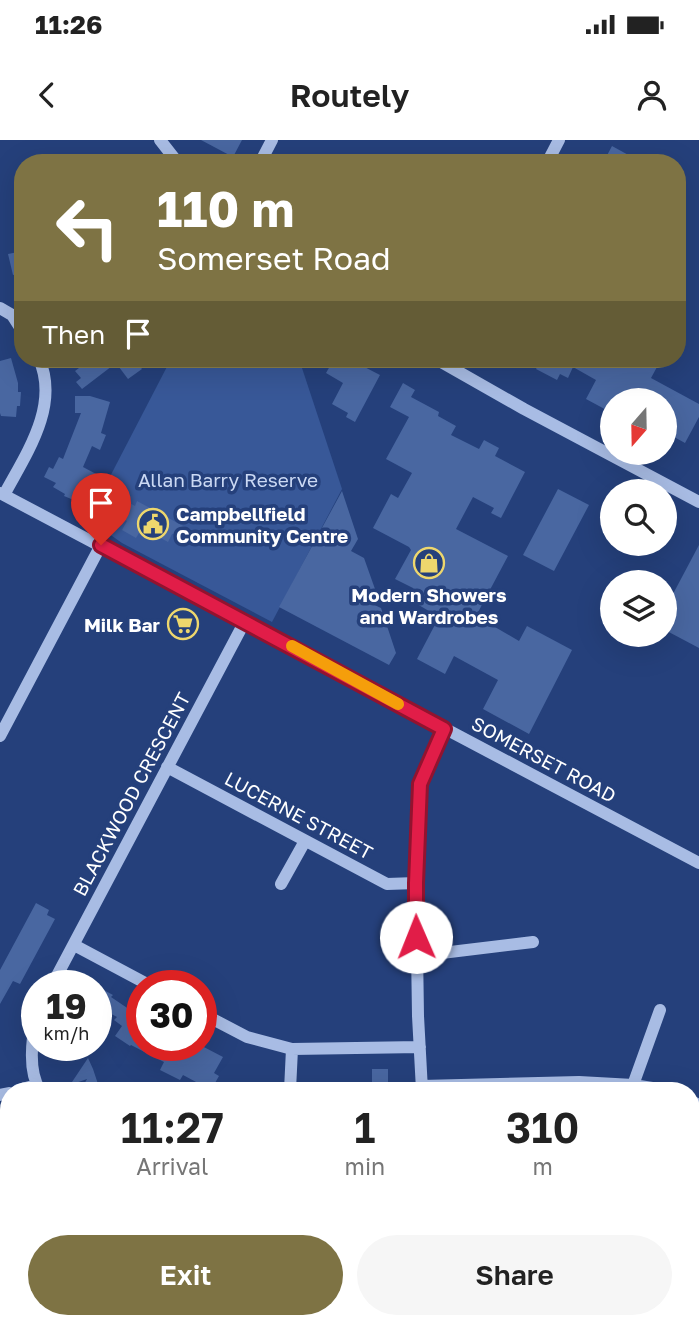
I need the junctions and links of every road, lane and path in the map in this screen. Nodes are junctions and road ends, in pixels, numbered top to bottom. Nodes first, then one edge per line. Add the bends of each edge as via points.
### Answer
1 (160, 140) edge
2 (171, 154) edge
3 (0, 308) edge
4 (14, 318) edge
5 (42, 368) edge
6 (453, 368) edge
7 (2, 494) edge
8 (699, 502) edge
9 (101, 545) junction
10 (245, 621) junction
11 (444, 729) junction
12 (0, 736) edge
13 (167, 767) junction
14 (305, 841) junction
15 (699, 863) edge
16 (416, 883) junction
17 (282, 884) dead end
18 (533, 942) dead end
19 (74, 945) junction
20 (417, 956) junction
21 (60, 970) edge
22 (126, 973) edge
23 (660, 1010) dead end
24 (217, 1021) edge
25 (420, 1047) junction
26 (292, 1049) junction
27 (35, 1061) edge
28 (37, 1082) edge
29 (290, 1082) edge
30 (422, 1082) edge
31 (634, 1082) edge

1 - 2 street
3 - 4 street
5 - 7 street via 47,382 43,412
6 - 8 street
7 - 9 street, SOMERSET ROAD
9 - 10 street, SOMERSET ROAD
9 - 12 street
10 - 11 street, SOMERSET ROAD
10 - 13 street, BLACKWOOD CRESCENT
11 - 15 street, SOMERSET ROAD
11 - 16 street via 420,784
13 - 14 street, LUCERNE STREET
13 - 19 street, BLACKWOOD CRESCENT
14 - 16 street, LUCERNE STREET via 387,884
14 - 17 street
16 - 20 street
18 - 20 street
19 - 21 street, BLACKWOOD CRESCENT
19 - 22 street
20 - 25 street
23 - 31 street
24 - 26 street via 247,1037
25 - 26 street
25 - 30 street
26 - 29 street
27 - 28 street

